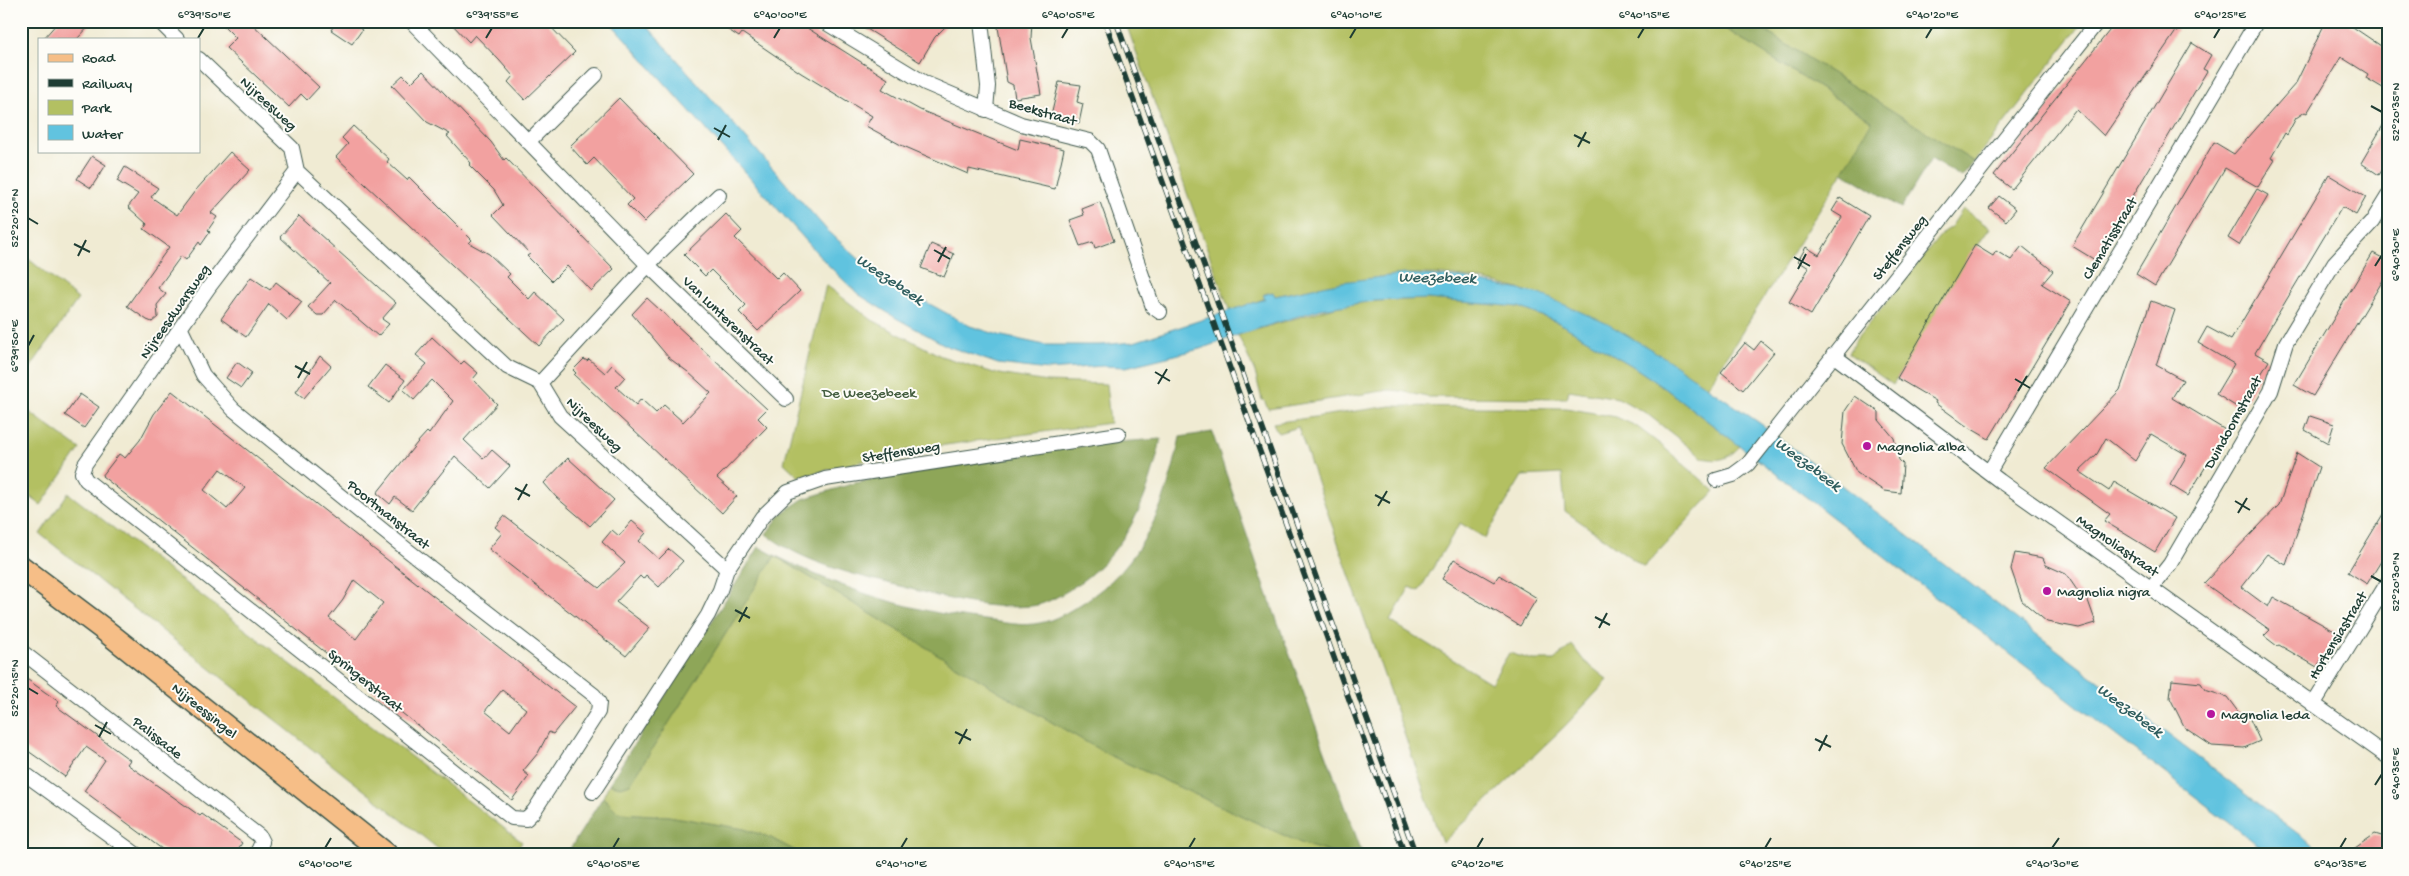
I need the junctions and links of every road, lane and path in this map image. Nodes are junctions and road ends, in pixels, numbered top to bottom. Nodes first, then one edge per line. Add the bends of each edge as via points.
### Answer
1 (158, 21) edge
2 (411, 21) edge
3 (823, 21) edge
4 (981, 21) edge
5 (2098, 21) edge
6 (2257, 21) edge
7 (176, 38) edge
8 (200, 60) edge
9 (596, 75) dead end
10 (986, 110) junction
11 (528, 142) junction
12 (297, 171) junction
13 (719, 195) dead end
14 (2388, 196) edge
15 (648, 266) junction
16 (1160, 312) dead end
17 (181, 330) junction
18 (1833, 355) junction
19 (540, 383) junction
20 (786, 399) dead end
21 (1118, 434) dead end
22 (1990, 472) junction
23 (82, 473) joint
24 (1716, 480) dead end
25 (21, 567) edge
26 (727, 569) junction
27 (2388, 582) edge
28 (2151, 588) junction
29 (21, 650) edge
30 (599, 703) joint
31 (2313, 704) junction
32 (2388, 757) edge
33 (21, 771) edge
34 (593, 792) dead end
35 (137, 855) edge
36 (256, 855) edge
37 (387, 855) edge

1 - 7 street
2 - 11 street, Van Lunterenstraat
3 - 10 street, Beekstraat via 926,83
4 - 10 street via 988,86
5 - 18 street, Steffensweg
6 - 22 street, Clematisstraat
8 - 12 street, Nijreesweg via 292,148
9 - 11 street
10 - 16 street, Beekstraat via 1021,124 1095,144 1153,307
11 - 15 street, Van Lunterenstraat
12 - 17 street, Nijreesdwarsweg
12 - 19 street via 507,366
13 - 15 street
14 - 28 street, Duindoornstraat via 2372,222 2329,270 2286,343 2271,390 2170,564
15 - 19 street
15 - 20 street, Van Lunterenstraat
17 - 23 street, Nijreesdwarsweg via 84,464
17 - 30 street, Poortmanstraat via 203,375 233,409 594,695
18 - 22 street, Magnoliastraat
18 - 24 street, Steffensweg via 1748,464 1733,475
19 - 26 street, Nijreesweg via 560,416
21 - 26 street, Steffensweg via 825,479 807,485 788,492 762,517
22 - 28 street, Magnoliastraat
23 - 30 street, Springerstraat via 86,480 512,818 526,819 534,811 598,712
25 - 37 main road, Nijreessingel
26 - 34 street via 708,615
27 - 31 street, Hortensiastraat
28 - 31 street, Magnoliastraat
29 - 36 street, Palissade via 259,836 262,842
31 - 32 street, Magnoliastraat
33 - 35 street

